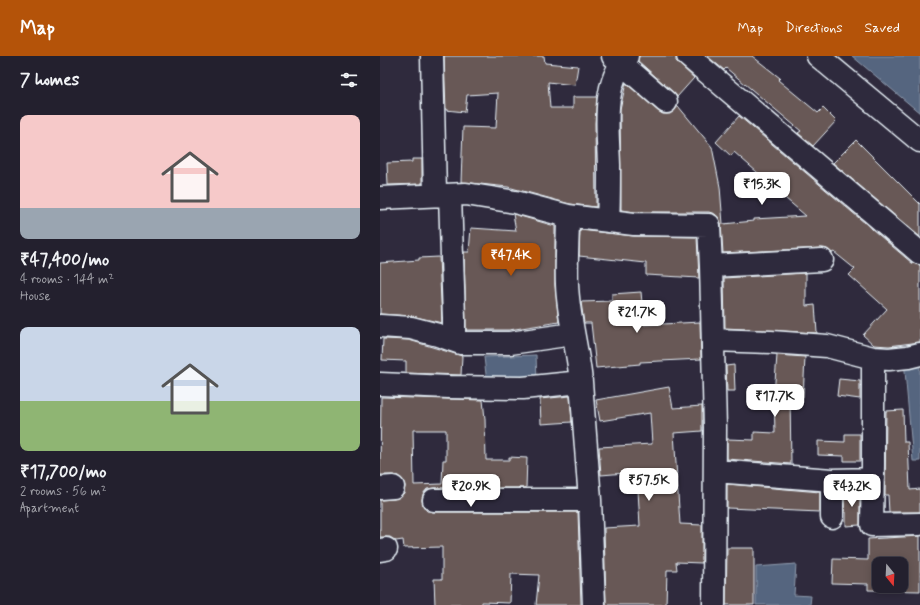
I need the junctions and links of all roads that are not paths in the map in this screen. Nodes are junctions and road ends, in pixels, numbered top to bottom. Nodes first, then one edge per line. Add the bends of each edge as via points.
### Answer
1 (432, 56) edge
2 (688, 56) edge
3 (818, 56) edge
4 (621, 58) edge
5 (666, 102) dead end
6 (920, 141) edge
7 (443, 195) junction
8 (380, 198) edge
9 (568, 216) junction
10 (608, 221) junction
11 (920, 253) edge
12 (822, 260) dead end
13 (711, 266) junction
14 (380, 326) edge
15 (573, 334) junction
16 (454, 340) junction
17 (713, 340) junction
18 (920, 354) edge
19 (873, 358) junction
20 (581, 382) junction
21 (380, 384) edge
22 (714, 471) junction
23 (873, 479) junction
24 (832, 480) junction
25 (434, 500) dead end
26 (590, 500) junction
27 (832, 517) dead end
28 (920, 524) edge
29 (594, 605) edge
30 (714, 605) edge

1 - 7 street
2 - 11 street
3 - 6 street
4 - 5 street
4 - 10 street via 607,108
7 - 8 street
7 - 9 street via 466,194 515,202
7 - 16 street
9 - 10 street
9 - 15 street via 567,284
10 - 13 street via 634,224 707,224 710,228
12 - 13 street
13 - 17 street
14 - 16 street via 410,328
15 - 16 street via 510,343 461,343
15 - 20 street
17 - 19 street via 827,346
17 - 22 street
18 - 19 street via 889,359
19 - 23 street
20 - 21 street via 522,388
20 - 26 street
22 - 24 street
22 - 30 street
23 - 24 street
23 - 28 street via 872,525
24 - 27 street
25 - 26 street
26 - 29 street

